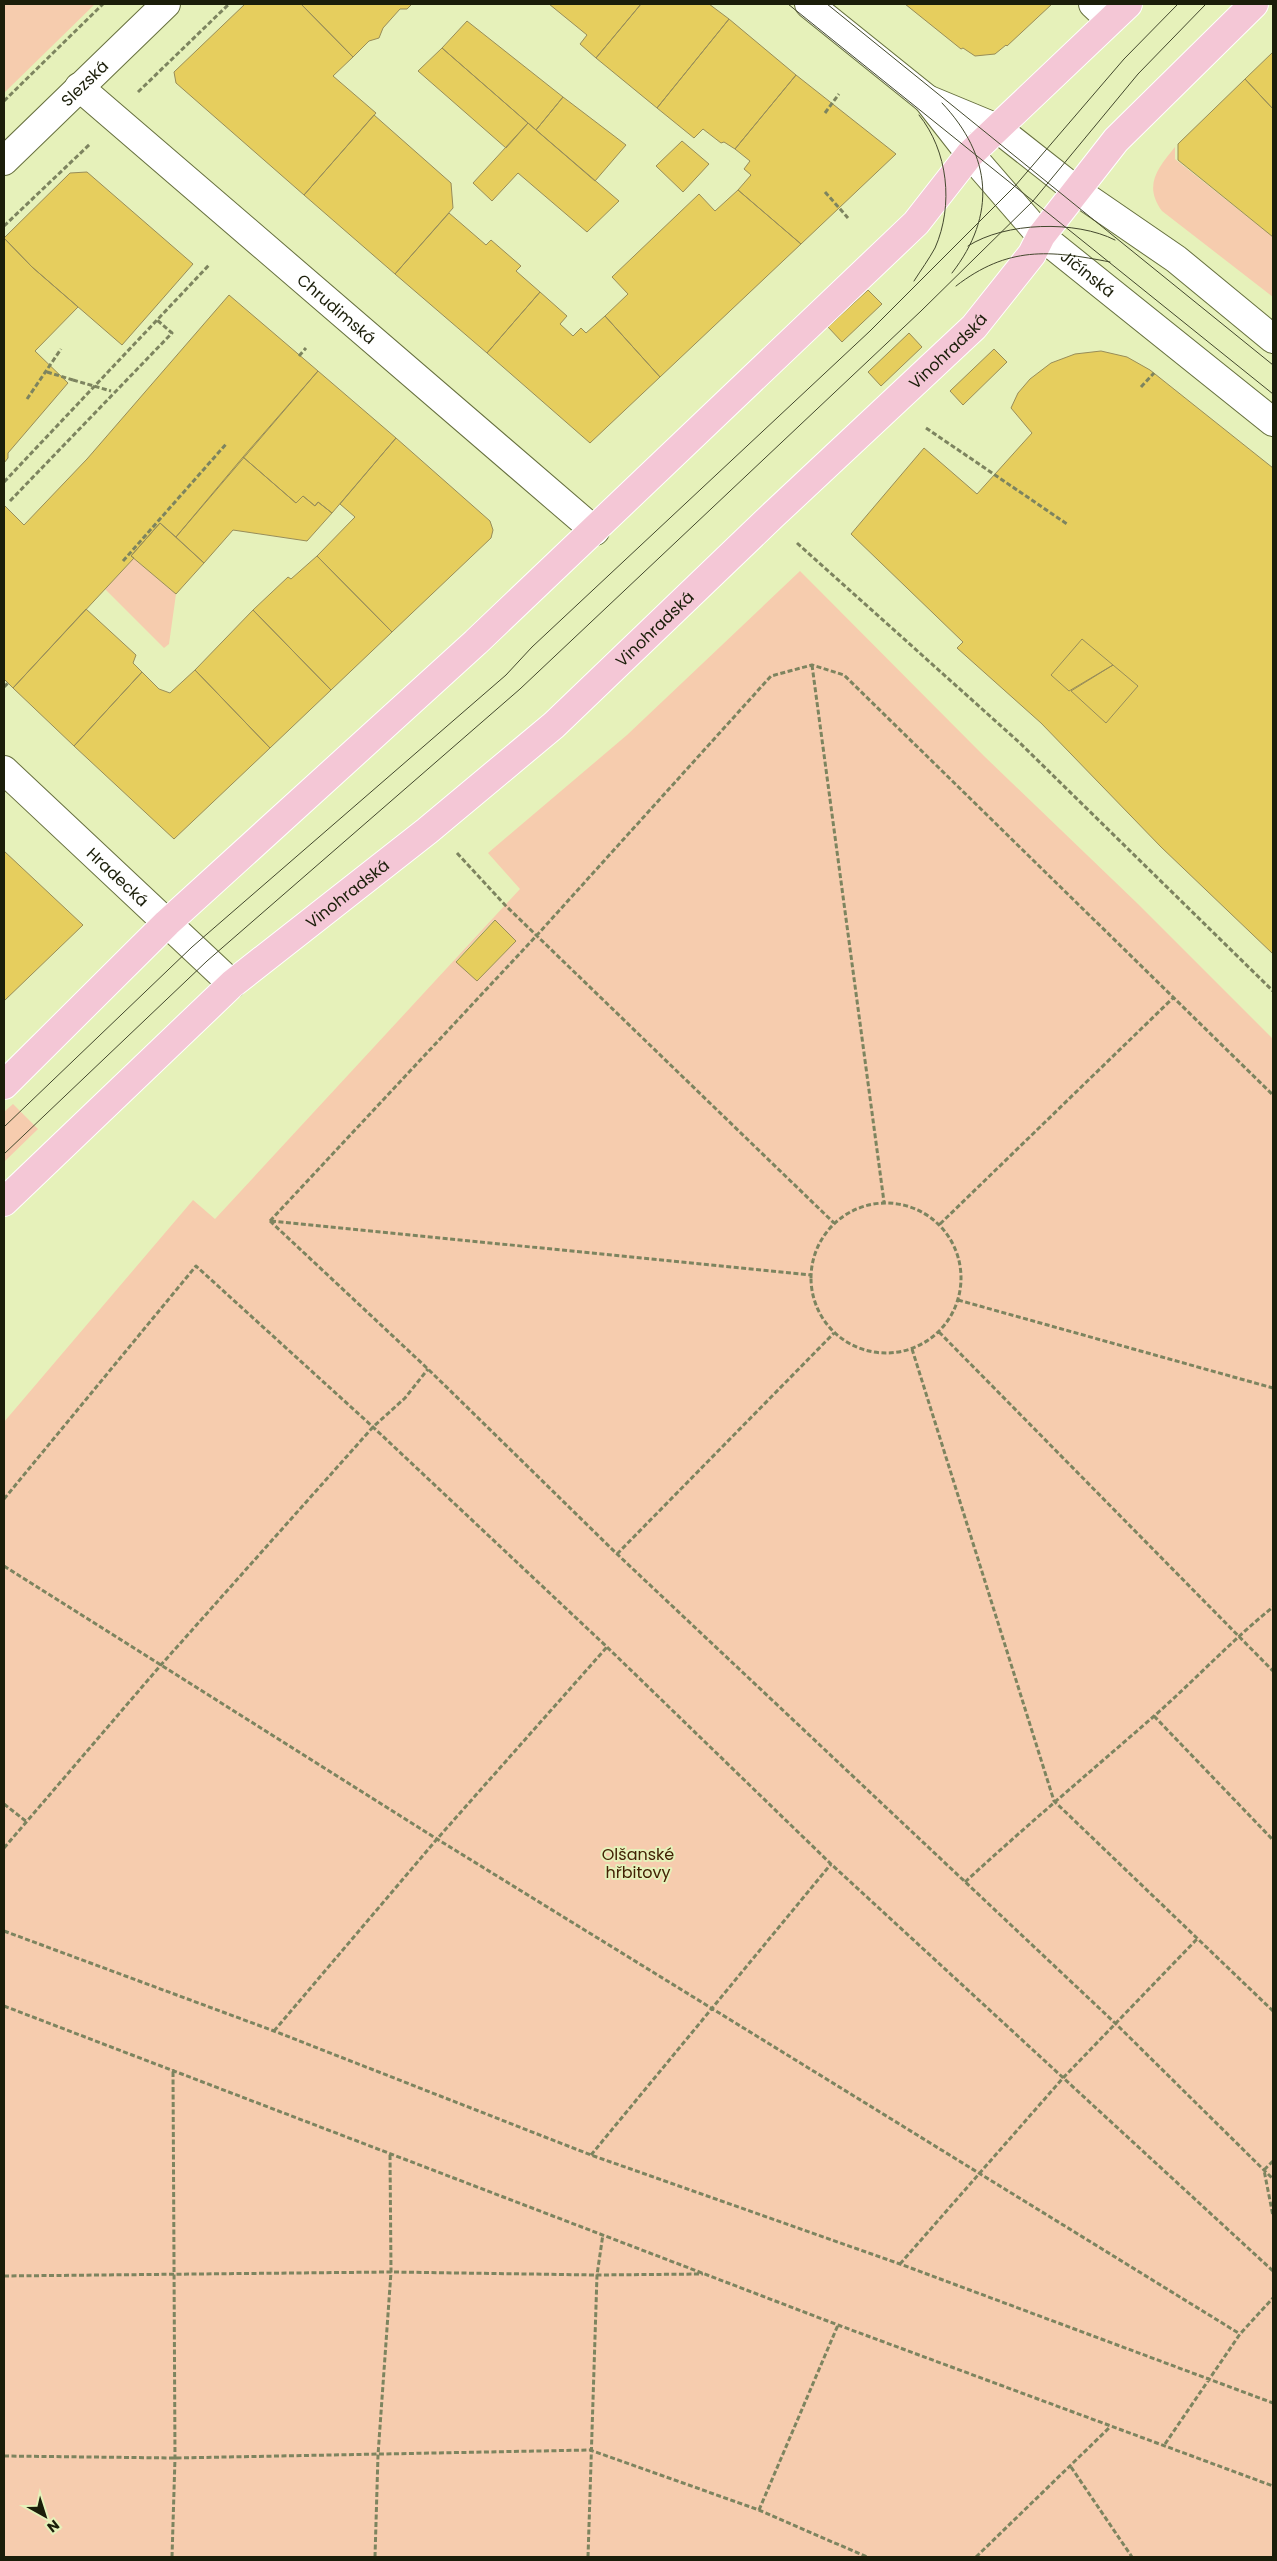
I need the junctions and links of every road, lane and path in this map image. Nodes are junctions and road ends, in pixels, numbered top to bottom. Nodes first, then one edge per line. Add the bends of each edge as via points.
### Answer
1 (104, 4) edge
2 (166, 4) edge
3 (809, 4) edge
4 (1254, 4) edge
5 (1110, 9) edge
6 (79, 88) junction
7 (840, 94) dead end
8 (4, 100) edge
9 (927, 100) junction
10 (825, 113) dead end
11 (997, 128) junction
12 (970, 154) junction
13 (4, 161) edge
14 (1077, 191) junction
15 (825, 192) dead end
16 (848, 218) dead end
17 (1041, 236) junction
18 (209, 265) dead end
19 (157, 320) junction
20 (1273, 339) edge
21 (306, 348) dead end
22 (61, 349) dead end
23 (299, 356) dead end
24 (47, 372) junction
25 (1154, 373) dead end
26 (1141, 387) dead end
27 (112, 392) junction
28 (27, 399) dead end
29 (1273, 422) edge
30 (926, 428) dead end
31 (227, 443) dead end
32 (4, 482) edge
33 (10, 501) dead end
34 (1067, 524) dead end
35 (595, 531) junction
36 (797, 543) dead end
37 (123, 561) dead end
38 (812, 664) junction
39 (8, 683) dead end
40 (4, 687) edge
41 (4, 770) edge
42 (457, 853) dead end
43 (167, 923) junction
44 (538, 934) junction
45 (232, 984) junction
46 (1273, 991) edge
47 (1174, 997) junction
48 (4, 1085) edge
49 (1273, 1095) edge
50 (4, 1202) edge
51 (884, 1202) junction
52 (270, 1221) junction
53 (834, 1223) junction
54 (940, 1224) junction
55 (811, 1275) junction
56 (958, 1300) junction
57 (939, 1332) junction
58 (834, 1333) junction
59 (912, 1349) junction
60 (428, 1369) junction
61 (1273, 1388) edge
62 (372, 1427) junction
63 (4, 1499) edge
64 (617, 1554) junction
65 (4, 1566) edge
66 (1273, 1607) edge
67 (1238, 1635) junction
68 (607, 1647) junction
69 (160, 1666) junction
70 (1273, 1671) edge
71 (1154, 1716) junction
72 (1054, 1801) junction
73 (4, 1804) edge
74 (27, 1822) junction
75 (437, 1839) junction
76 (1273, 1840) edge
77 (4, 1848) edge
78 (831, 1864) junction
79 (965, 1882) junction
80 (4, 1931) edge
81 (1198, 1938) junction
82 (4, 2006) edge
83 (712, 2009) junction
84 (1273, 2011) edge
85 (1115, 2023) junction
86 (274, 2031) junction
87 (172, 2069) junction
88 (1063, 2078) junction
89 (390, 2153) junction
90 (591, 2155) junction
91 (1273, 2161) edge
92 (1264, 2170) junction
93 (980, 2172) junction
94 (1273, 2178) edge
95 (1273, 2216) edge
96 (603, 2234) junction
97 (900, 2264) junction
98 (1273, 2271) edge
99 (392, 2272) junction
100 (706, 2274) junction
101 (174, 2275) junction
102 (596, 2275) junction
103 (4, 2276) edge
104 (1273, 2298) edge
105 (838, 2325) junction
106 (1240, 2334) junction
107 (1208, 2378) junction
108 (1273, 2403) edge
109 (1110, 2427) junction
110 (1165, 2444) junction
111 (590, 2450) junction
112 (378, 2454) junction
113 (4, 2456) edge
114 (174, 2458) junction
115 (1071, 2467) junction
116 (1273, 2486) edge
117 (759, 2510) junction
118 (172, 2557) edge
119 (374, 2557) edge
120 (588, 2557) edge
121 (867, 2557) edge
122 (976, 2557) edge
123 (1132, 2557) edge

1 - 8 path
2 - 6 street, Slezská
3 - 9 street, Jičínská
4 - 14 main road, Vinohradská via 1116,140
5 - 11 main road
6 - 13 street, Slezská
6 - 35 street, Chrudimská
7 - 10 path
9 - 11 street, Jičínská
9 - 12 street, Jičínská
11 - 12 main road
11 - 14 street, Jičínská
12 - 17 street, Jičínská
12 - 35 main road via 916,223
14 - 17 main road, Vinohradská
14 - 20 street, Jičínská via 1165,250
15 - 16 path
17 - 29 street, Jičínská
17 - 45 main road, Vinohradská via 1032,254 974,327 554,725 427,831
18 - 19 path
19 - 27 path via 172,333
19 - 32 path
21 - 23 path
22 - 24 path
24 - 27 path, bridge
24 - 28 path
25 - 26 path
27 - 33 path
30 - 34 path
31 - 37 path
35 - 43 main road
36 - 46 path via 1020,743
38 - 44 path via 771,676
38 - 47 path via 844,675
38 - 51 path
39 - 40 path
41 - 43 street, Hradecká
42 - 44 path via 505,905
43 - 45 street, Hradecká
43 - 48 main road
44 - 52 path
44 - 53 path
45 - 50 main road, Vinohradská
47 - 49 path
47 - 54 path
51 - 53 path via 849,1212
51 - 54 path via 904,1204
52 - 55 path
52 - 60 path
53 - 55 path via 814,1256
54 - 56 path via 953,1241 960,1260 962,1280
55 - 58 path via 813,1296 821,1317
56 - 57 path via 951,1317
56 - 61 path
57 - 59 path
57 - 67 path
58 - 59 path via 851,1345 871,1352 892,1354
58 - 64 path
59 - 72 path
60 - 62 path via 405,1398
60 - 64 path
62 - 63 path via 196,1266
62 - 68 path
62 - 69 path
64 - 79 path
65 - 69 path
66 - 67 path
67 - 70 path
67 - 71 path
68 - 75 path
68 - 78 path
69 - 74 path
69 - 75 path
71 - 72 path
71 - 76 path
72 - 79 path
72 - 81 path
73 - 74 path
74 - 77 path
75 - 83 path
75 - 86 path
78 - 83 path
78 - 88 path
79 - 85 path
80 - 86 path
81 - 84 path
81 - 85 path
82 - 87 path
83 - 90 path
83 - 93 path
85 - 88 path
85 - 92 path
86 - 90 path
87 - 89 path
87 - 101 path
88 - 93 path
88 - 98 path
89 - 96 path
89 - 99 path
90 - 97 path
91 - 92 path
92 - 94 path
92 - 95 path
93 - 97 path
93 - 106 path
96 - 100 path
96 - 102 path
97 - 107 path
99 - 101 path
99 - 102 path
99 - 112 path
100 - 102 path
100 - 105 path
101 - 103 path
101 - 114 path
102 - 111 path
104 - 106 path
105 - 109 path
105 - 117 path
106 - 107 path
107 - 108 path
107 - 110 path
109 - 110 path
109 - 115 path
110 - 116 path
111 - 112 path
111 - 117 path
111 - 120 path
112 - 114 path
112 - 119 path
113 - 114 path
114 - 118 path
115 - 122 path
115 - 123 path
117 - 121 path

